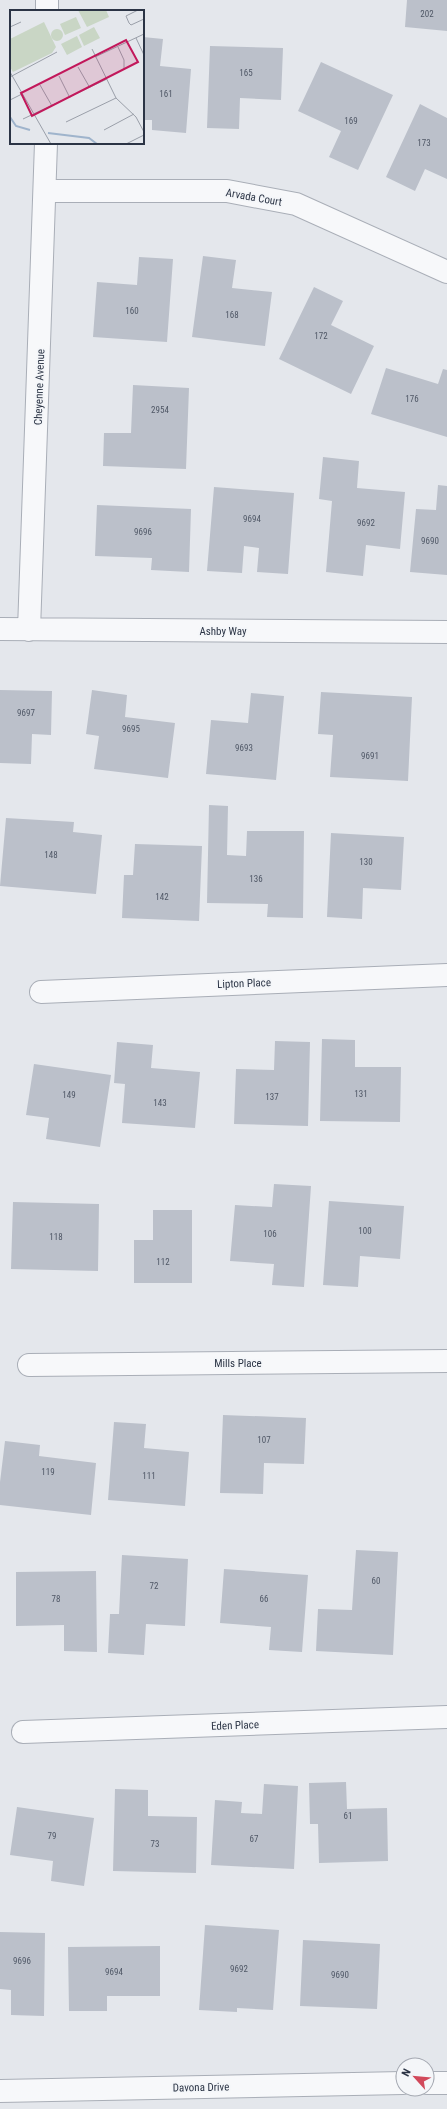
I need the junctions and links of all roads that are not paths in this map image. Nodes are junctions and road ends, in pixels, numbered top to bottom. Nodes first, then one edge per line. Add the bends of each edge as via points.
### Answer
1 (48, 0) edge
2 (47, 10) edge
3 (46, 144) edge
4 (46, 191) junction
5 (447, 272) edge
6 (0, 629) edge
7 (29, 630) junction
8 (447, 632) edge
9 (447, 974) edge
10 (41, 992) dead end
11 (447, 1361) edge
12 (29, 1365) dead end
13 (447, 1717) edge
14 (23, 1732) dead end
15 (395, 2083) edge
16 (435, 2083) edge
17 (447, 2083) edge
18 (0, 2091) edge
19 (25, 2100) edge

1 - 2 street
3 - 4 street, Cheyenne Avenue
4 - 5 street, Arvada Court via 227,191 296,204
4 - 7 street, Cheyenne Avenue
6 - 7 street, Ashby Way
7 - 8 street, Ashby Way
9 - 10 street, Lipton Place
11 - 12 street, Mills Place
13 - 14 street, Eden Place
15 - 19 street, Davona Drive
16 - 17 street
18 - 19 street, Davona Drive

